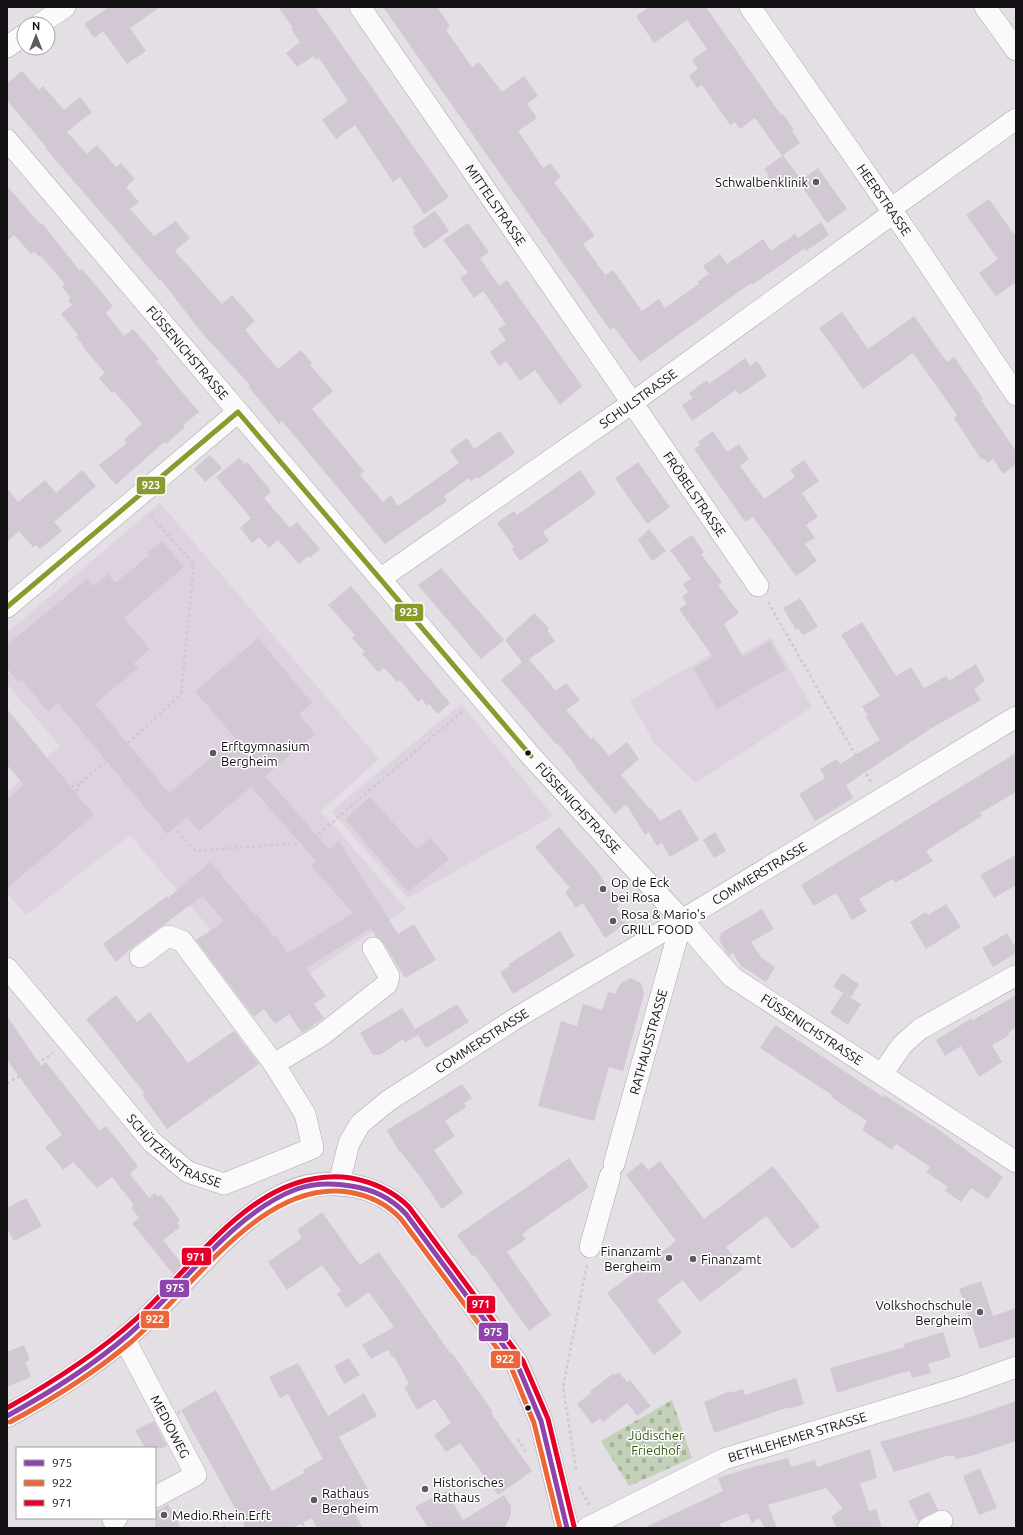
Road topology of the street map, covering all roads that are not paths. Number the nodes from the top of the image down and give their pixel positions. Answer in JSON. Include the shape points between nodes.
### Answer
{"nodes":[{"id":1,"x":65,"y":7,"type":"edge"},
{"id":2,"x":360,"y":7,"type":"edge"},
{"id":3,"x":750,"y":7,"type":"edge"},
{"id":4,"x":985,"y":7,"type":"edge"},
{"id":5,"x":52,"y":16,"type":"edge"},
{"id":6,"x":16,"y":41,"type":"edge"},
{"id":7,"x":7,"y":47,"type":"edge"},
{"id":8,"x":1016,"y":50,"type":"edge"},
{"id":9,"x":1016,"y":119,"type":"edge"},
{"id":10,"x":7,"y":140,"type":"edge"},
{"id":11,"x":891,"y":212,"type":"junction"},
{"id":12,"x":1016,"y":395,"type":"edge"},
{"id":13,"x":632,"y":403,"type":"junction"},
{"id":14,"x":238,"y":412,"type":"junction"},
{"id":15,"x":380,"y":580,"type":"junction"},
{"id":16,"x":758,"y":586,"type":"road end"},
{"id":17,"x":7,"y":607,"type":"edge"},
{"id":18,"x":1016,"y":717,"type":"edge"},
{"id":19,"x":682,"y":920,"type":"junction"},
{"id":20,"x":373,"y":948,"type":"dead end"},
{"id":21,"x":140,"y":957,"type":"dead end"},
{"id":22,"x":7,"y":968,"type":"edge"},
{"id":23,"x":1015,"y":976,"type":"dead end"},
{"id":24,"x":274,"y":1064,"type":"junction"},
{"id":25,"x":882,"y":1074,"type":"junction"},
{"id":26,"x":1016,"y":1162,"type":"edge"},
{"id":27,"x":339,"y":1183,"type":"junction"},
{"id":28,"x":590,"y":1247,"type":"road end"},
{"id":29,"x":124,"y":1338,"type":"junction"},
{"id":30,"x":1016,"y":1367,"type":"edge"},
{"id":31,"x":7,"y":1416,"type":"edge"},
{"id":32,"x":156,"y":1496,"type":"edge"},
{"id":33,"x":592,"y":1525,"type":"edge"},
{"id":34,"x":567,"y":1528,"type":"edge"}],
"edges":[{"from":1,"to":5,"type":"street"},
{"from":2,"to":13,"type":"street","name":"MITTELSTRASSE"},
{"from":3,"to":11,"type":"street","name":"HEERSTRASSE"},
{"from":4,"to":8,"type":"street"},
{"from":6,"to":7,"type":"street"},
{"from":9,"to":11,"type":"street","name":"SCHULSTRASSE"},
{"from":10,"to":14,"type":"street","name":"FÜSSENICHSTRASSE"},
{"from":11,"to":12,"type":"street","name":"HEERSTRASSE"},
{"from":11,"to":13,"type":"street","name":"SCHULSTRASSE"},
{"from":13,"to":15,"type":"street","name":"SCHULSTRASSE"},
{"from":13,"to":16,"type":"street","name":"FRÖBELSTRASSE"},
{"from":14,"to":15,"type":"street","name":"FÜSSENICHSTRASSE"},
{"from":14,"to":17,"type":"street"},
{"from":15,"to":19,"type":"street","name":"FÜSSENICHSTRASSE","via":[[531,756]]},
{"from":18,"to":19,"type":"street","name":"COMMERSTRASSE"},
{"from":19,"to":25,"type":"street","name":"FÜSSENICHSTRASSE","via":[[732,977]]},
{"from":19,"to":27,"type":"street","name":"COMMERSTRASSE","via":[[518,1017],[388,1101],[360,1124],[349,1143]]},
{"from":19,"to":28,"type":"street","name":"RATHAUSSTRASSE"},
{"from":20,"to":24,"type":"street","via":[[389,976],[387,984],[322,1034]]},
{"from":21,"to":24,"type":"street","via":[[168,936],[182,941]]},
{"from":22,"to":24,"type":"street","name":"SCHÜTZENSTRASSE","via":[[152,1142],[188,1172],[224,1184],[313,1148],[305,1114]]},
{"from":23,"to":25,"type":"street","via":[[920,1029],[902,1045]]},
{"from":25,"to":26,"type":"street","name":"FÜSSENICHSTRASSE"},
{"from":27,"to":29,"type":"main road","via":[[301,1188],[287,1193],[258,1211],[228,1236]]},
{"from":27,"to":34,"type":"main road","via":[[372,1192],[399,1207],[416,1226],[517,1364],[541,1421]]},
{"from":29,"to":31,"type":"main road","via":[[82,1371]]},
{"from":29,"to":32,"type":"street","name":"MEDIOWEG","via":[[196,1474]]},
{"from":30,"to":33,"type":"street","name":"BETHLEHEMER STRASSE","via":[[961,1387],[724,1459]]}]}
